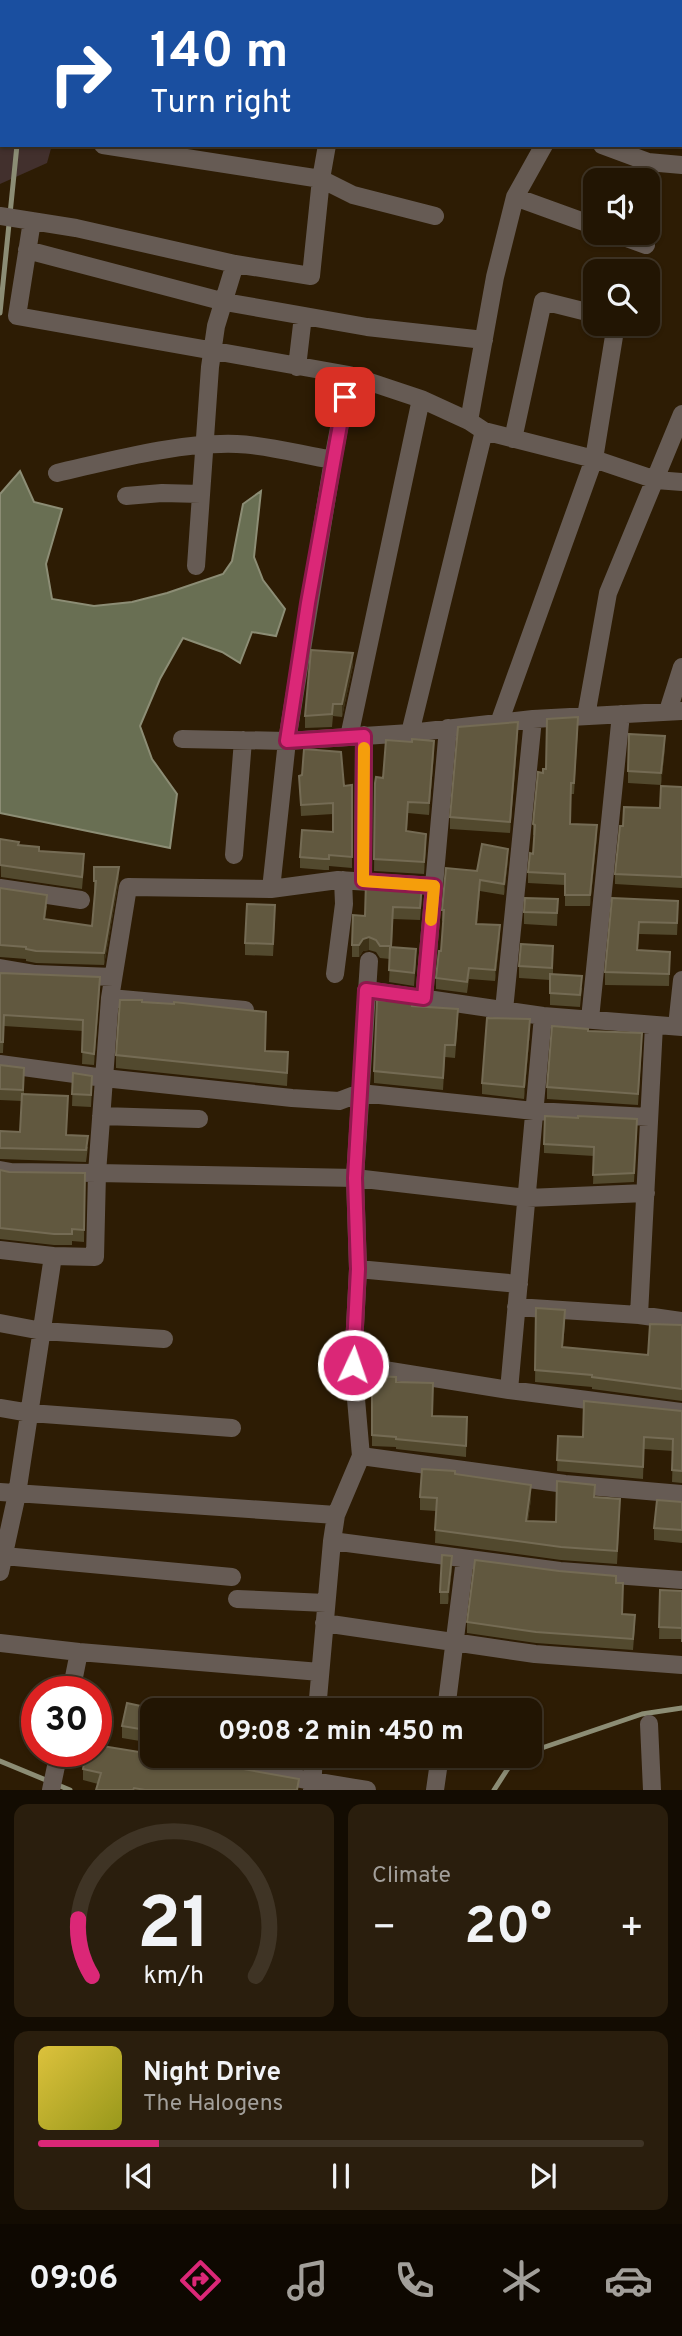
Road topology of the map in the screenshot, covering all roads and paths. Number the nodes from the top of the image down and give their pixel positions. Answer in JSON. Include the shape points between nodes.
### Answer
{"nodes":[{"id":1,"x":116,"y":147,"type":"edge"},
{"id":2,"x":327,"y":147,"type":"edge"},
{"id":3,"x":543,"y":147,"type":"edge"},
{"id":4,"x":607,"y":147,"type":"edge"},
{"id":5,"x":682,"y":165,"type":"edge"},
{"id":6,"x":321,"y":179,"type":"junction"},
{"id":7,"x":516,"y":197,"type":"junction"},
{"id":8,"x":435,"y":216,"type":"dead end"},
{"id":9,"x":13,"y":218,"type":"edge"},
{"id":10,"x":583,"y":222,"type":"edge"},
{"id":11,"x":27,"y":250,"type":"junction"},
{"id":12,"x":235,"y":264,"type":"junction"},
{"id":13,"x":225,"y":302,"type":"junction"},
{"id":14,"x":583,"y":311,"type":"edge"},
{"id":15,"x":303,"y":316,"type":"junction"},
{"id":16,"x":614,"y":336,"type":"edge"},
{"id":17,"x":484,"y":340,"type":"junction"},
{"id":18,"x":212,"y":350,"type":"junction"},
{"id":19,"x":298,"y":367,"type":"junction"},
{"id":20,"x":349,"y":376,"type":"junction"},
{"id":21,"x":421,"y":399,"type":"junction"},
{"id":22,"x":682,"y":414,"type":"edge"},
{"id":23,"x":477,"y":426,"type":"junction"},
{"id":24,"x":513,"y":439,"type":"junction"},
{"id":25,"x":205,"y":444,"type":"junction"},
{"id":26,"x":594,"y":459,"type":"junction"},
{"id":27,"x":332,"y":460,"type":"junction"},
{"id":28,"x":57,"y":473,"type":"dead end"},
{"id":29,"x":656,"y":480,"type":"junction"},
{"id":30,"x":682,"y":482,"type":"edge"},
{"id":31,"x":201,"y":494,"type":"junction"},
{"id":32,"x":126,"y":496,"type":"dead end"},
{"id":33,"x":196,"y":566,"type":"dead end"},
{"id":34,"x":682,"y":667,"type":"edge"},
{"id":35,"x":675,"y":711,"type":"edge"},
{"id":36,"x":621,"y":714,"type":"junction"},
{"id":37,"x":586,"y":716,"type":"junction"},
{"id":38,"x":533,"y":719,"type":"junction"},
{"id":39,"x":499,"y":723,"type":"junction"},
{"id":40,"x":448,"y":728,"type":"junction"},
{"id":41,"x":410,"y":733,"type":"junction"},
{"id":42,"x":357,"y":736,"type":"junction"},
{"id":43,"x":182,"y":739,"type":"dead end"},
{"id":44,"x":243,"y":740,"type":"junction"},
{"id":45,"x":287,"y":741,"type":"junction"},
{"id":46,"x":234,"y":855,"type":"dead end"},
{"id":47,"x":343,"y":880,"type":"junction"},
{"id":48,"x":363,"y":881,"type":"junction"},
{"id":49,"x":434,"y":886,"type":"junction"},
{"id":50,"x":0,"y":888,"type":"edge"},
{"id":51,"x":271,"y":889,"type":"junction"},
{"id":52,"x":81,"y":900,"type":"dead end"},
{"id":53,"x":369,"y":961,"type":"dead end"},
{"id":54,"x":0,"y":968,"type":"edge"},
{"id":55,"x":335,"y":974,"type":"dead end"},
{"id":56,"x":113,"y":977,"type":"junction"},
{"id":57,"x":682,"y":980,"type":"edge"},
{"id":58,"x":366,"y":990,"type":"junction"},
{"id":59,"x":110,"y":998,"type":"junction"},
{"id":60,"x":424,"y":998,"type":"junction"},
{"id":61,"x":245,"y":1010,"type":"edge"},
{"id":62,"x":504,"y":1010,"type":"junction"},
{"id":63,"x":543,"y":1016,"type":"junction"},
{"id":64,"x":590,"y":1018,"type":"junction"},
{"id":65,"x":654,"y":1026,"type":"junction"},
{"id":66,"x":679,"y":1027,"type":"edge"},
{"id":67,"x":0,"y":1064,"type":"edge"},
{"id":68,"x":104,"y":1078,"type":"junction"},
{"id":69,"x":360,"y":1093,"type":"junction"},
{"id":70,"x":534,"y":1111,"type":"junction"},
{"id":71,"x":101,"y":1116,"type":"junction"},
{"id":72,"x":649,"y":1117,"type":"junction"},
{"id":73,"x":199,"y":1119,"type":"dead end"},
{"id":74,"x":0,"y":1170,"type":"edge"},
{"id":75,"x":97,"y":1173,"type":"junction"},
{"id":76,"x":355,"y":1178,"type":"junction"},
{"id":77,"x":646,"y":1193,"type":"junction"},
{"id":78,"x":527,"y":1198,"type":"junction"},
{"id":79,"x":0,"y":1250,"type":"edge"},
{"id":80,"x":52,"y":1256,"type":"junction"},
{"id":81,"x":358,"y":1269,"type":"junction"},
{"id":82,"x":519,"y":1284,"type":"junction"},
{"id":83,"x":516,"y":1307,"type":"junction"},
{"id":84,"x":639,"y":1315,"type":"junction"},
{"id":85,"x":682,"y":1321,"type":"edge"},
{"id":86,"x":0,"y":1323,"type":"edge"},
{"id":87,"x":42,"y":1331,"type":"junction"},
{"id":88,"x":163,"y":1339,"type":"dead end"},
{"id":89,"x":353,"y":1365,"type":"junction"},
{"id":90,"x":509,"y":1390,"type":"junction"},
{"id":91,"x":0,"y":1408,"type":"edge"},
{"id":92,"x":682,"y":1412,"type":"edge"},
{"id":93,"x":30,"y":1413,"type":"junction"},
{"id":94,"x":232,"y":1428,"type":"dead end"},
{"id":95,"x":361,"y":1457,"type":"junction"},
{"id":96,"x":9,"y":1493,"type":"edge"},
{"id":97,"x":682,"y":1494,"type":"edge"},
{"id":98,"x":336,"y":1515,"type":"junction"},
{"id":99,"x":332,"y":1541,"type":"junction"},
{"id":100,"x":466,"y":1559,"type":"junction"},
{"id":101,"x":2,"y":1564,"type":"edge"},
{"id":102,"x":232,"y":1577,"type":"dead end"},
{"id":103,"x":682,"y":1580,"type":"edge"},
{"id":104,"x":237,"y":1599,"type":"dead end"},
{"id":105,"x":326,"y":1603,"type":"junction"},
{"id":106,"x":324,"y":1623,"type":"junction"},
{"id":107,"x":0,"y":1643,"type":"edge"},
{"id":108,"x":456,"y":1644,"type":"junction"},
{"id":109,"x":79,"y":1652,"type":"junction"},
{"id":110,"x":682,"y":1665,"type":"edge"},
{"id":111,"x":320,"y":1672,"type":"junction"},
{"id":112,"x":74,"y":1676,"type":"edge"},
{"id":113,"x":318,"y":1698,"type":"edge"},
{"id":114,"x":448,"y":1698,"type":"edge"},
{"id":115,"x":649,"y":1724,"type":"dead end"},
{"id":116,"x":56,"y":1767,"type":"edge"},
{"id":117,"x":223,"y":1768,"type":"edge"},
{"id":118,"x":438,"y":1768,"type":"edge"},
{"id":119,"x":312,"y":1785,"type":"edge"},
{"id":120,"x":51,"y":1790,"type":"edge"},
{"id":121,"x":367,"y":1790,"type":"edge"},
{"id":122,"x":435,"y":1790,"type":"edge"},
{"id":123,"x":652,"y":1790,"type":"edge"}],
"edges":[{"from":1,"to":6,"type":"street"},
{"from":2,"to":6,"type":"street"},
{"from":3,"to":7,"type":"street"},
{"from":4,"to":5,"type":"street","via":[[648,162]]},
{"from":6,"to":8,"type":"street","via":[[353,195]]},
{"from":6,"to":12,"type":"street","via":[[312,276]]},
{"from":7,"to":10,"type":"street"},
{"from":7,"to":17,"type":"street"},
{"from":9,"to":11,"type":"street"},
{"from":9,"to":12,"type":"street"},
{"from":11,"to":13,"type":"street"},
{"from":11,"to":18,"type":"street","via":[[17,316]]},
{"from":12,"to":13,"type":"street"},
{"from":13,"to":15,"type":"street"},
{"from":13,"to":18,"type":"street"},
{"from":14,"to":24,"type":"street","via":[[543,301]]},
{"from":15,"to":17,"type":"street"},
{"from":15,"to":19,"type":"street"},
{"from":16,"to":26,"type":"street"},
{"from":17,"to":23,"type":"street"},
{"from":18,"to":19,"type":"street"},
{"from":18,"to":25,"type":"street"},
{"from":19,"to":20,"type":"street"},
{"from":20,"to":21,"type":"street"},
{"from":20,"to":27,"type":"street"},
{"from":21,"to":23,"type":"street"},
{"from":21,"to":42,"type":"street"},
{"from":22,"to":29,"type":"street"},
{"from":23,"to":24,"type":"street"},
{"from":23,"to":41,"type":"street"},
{"from":24,"to":26,"type":"street"},
{"from":25,"to":27,"type":"street","via":[[240,444]]},
{"from":25,"to":28,"type":"street"},
{"from":25,"to":31,"type":"street"},
{"from":26,"to":29,"type":"street"},
{"from":26,"to":39,"type":"street"},
{"from":27,"to":45,"type":"street"},
{"from":29,"to":30,"type":"street"},
{"from":29,"to":37,"type":"street","via":[[608,593]]},
{"from":31,"to":32,"type":"street"},
{"from":31,"to":33,"type":"street"},
{"from":34,"to":35,"type":"street"},
{"from":35,"to":36,"type":"street"},
{"from":36,"to":37,"type":"street"},
{"from":36,"to":64,"type":"street"},
{"from":37,"to":38,"type":"street"},
{"from":38,"to":39,"type":"street"},
{"from":38,"to":62,"type":"street"},
{"from":39,"to":40,"type":"street"},
{"from":40,"to":41,"type":"street"},
{"from":40,"to":49,"type":"street"},
{"from":41,"to":42,"type":"street"},
{"from":42,"to":45,"type":"street"},
{"from":42,"to":48,"type":"street"},
{"from":43,"to":44,"type":"street"},
{"from":44,"to":45,"type":"street"},
{"from":44,"to":46,"type":"street"},
{"from":45,"to":51,"type":"street"},
{"from":47,"to":48,"type":"street"},
{"from":47,"to":51,"type":"street"},
{"from":47,"to":55,"type":"street"},
{"from":48,"to":49,"type":"street"},
{"from":49,"to":60,"type":"street"},
{"from":50,"to":52,"type":"street"},
{"from":51,"to":56,"type":"street","via":[[128,887]]},
{"from":53,"to":58,"type":"street"},
{"from":54,"to":56,"type":"street"},
{"from":56,"to":59,"type":"street"},
{"from":57,"to":66,"type":"street"},
{"from":58,"to":60,"type":"street"},
{"from":58,"to":69,"type":"street"},
{"from":59,"to":61,"type":"street"},
{"from":59,"to":68,"type":"street"},
{"from":60,"to":62,"type":"street"},
{"from":62,"to":63,"type":"street"},
{"from":63,"to":64,"type":"street"},
{"from":63,"to":70,"type":"street"},
{"from":64,"to":65,"type":"street"},
{"from":65,"to":66,"type":"street"},
{"from":65,"to":72,"type":"street"},
{"from":67,"to":68,"type":"street"},
{"from":68,"to":69,"type":"street","via":[[339,1101]]},
{"from":68,"to":71,"type":"street"},
{"from":69,"to":70,"type":"street"},
{"from":69,"to":76,"type":"street"},
{"from":70,"to":72,"type":"street"},
{"from":70,"to":78,"type":"street"},
{"from":71,"to":73,"type":"street"},
{"from":71,"to":75,"type":"street"},
{"from":72,"to":77,"type":"street"},
{"from":74,"to":75,"type":"street"},
{"from":75,"to":76,"type":"street"},
{"from":75,"to":80,"type":"street","via":[[96,1257]]},
{"from":76,"to":78,"type":"street"},
{"from":76,"to":81,"type":"street"},
{"from":77,"to":78,"type":"street"},
{"from":77,"to":84,"type":"street"},
{"from":78,"to":82,"type":"street"},
{"from":79,"to":80,"type":"street"},
{"from":80,"to":87,"type":"street"},
{"from":81,"to":82,"type":"street"},
{"from":81,"to":89,"type":"street"},
{"from":82,"to":83,"type":"street"},
{"from":83,"to":84,"type":"street"},
{"from":83,"to":90,"type":"street"},
{"from":84,"to":85,"type":"street"},
{"from":86,"to":87,"type":"street"},
{"from":87,"to":88,"type":"street"},
{"from":87,"to":93,"type":"street"},
{"from":89,"to":90,"type":"street"},
{"from":89,"to":95,"type":"street"},
{"from":90,"to":92,"type":"street"},
{"from":91,"to":93,"type":"street"},
{"from":93,"to":94,"type":"street"},
{"from":93,"to":96,"type":"street"},
{"from":95,"to":97,"type":"street"},
{"from":95,"to":98,"type":"street"},
{"from":96,"to":98,"type":"street"},
{"from":96,"to":101,"type":"street"},
{"from":98,"to":99,"type":"street"},
{"from":99,"to":100,"type":"street"},
{"from":99,"to":105,"type":"street"},
{"from":100,"to":103,"type":"street"},
{"from":100,"to":108,"type":"street"},
{"from":101,"to":102,"type":"street"},
{"from":104,"to":105,"type":"street"},
{"from":105,"to":106,"type":"street"},
{"from":106,"to":108,"type":"street"},
{"from":106,"to":111,"type":"street"},
{"from":107,"to":109,"type":"street"},
{"from":108,"to":110,"type":"street"},
{"from":108,"to":114,"type":"street"},
{"from":109,"to":111,"type":"street"},
{"from":109,"to":112,"type":"street"},
{"from":111,"to":113,"type":"street"},
{"from":115,"to":123,"type":"street"},
{"from":116,"to":120,"type":"street"},
{"from":117,"to":119,"type":"street"},
{"from":118,"to":122,"type":"street"},
{"from":119,"to":121,"type":"street"}]}
